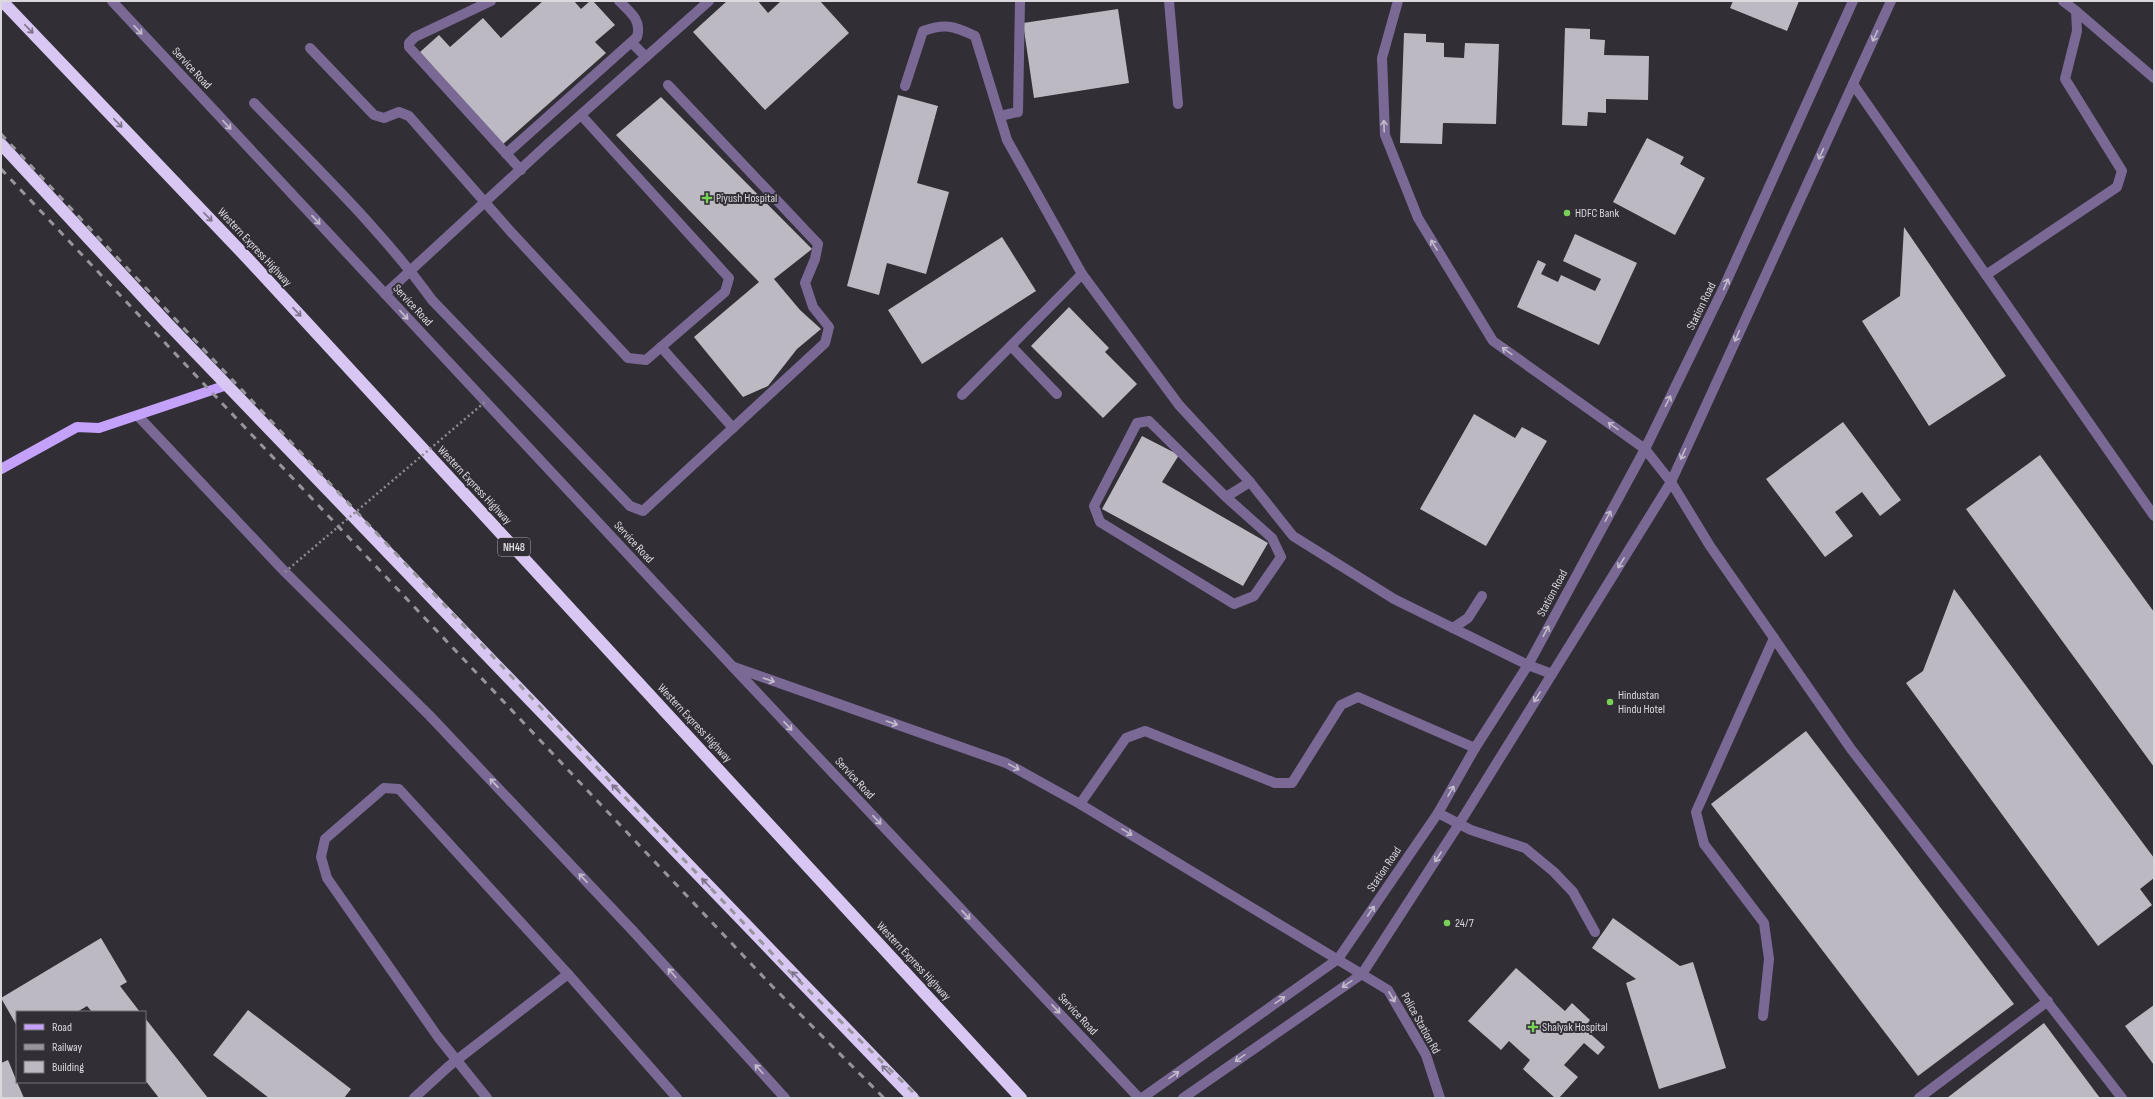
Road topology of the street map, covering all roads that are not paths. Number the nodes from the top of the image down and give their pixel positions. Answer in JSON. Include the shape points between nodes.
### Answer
{"nodes":[{"id":1,"x":2,"y":1,"type":"edge"},
{"id":2,"x":112,"y":1,"type":"edge"},
{"id":3,"x":491,"y":1,"type":"edge"},
{"id":4,"x":619,"y":1,"type":"edge"},
{"id":5,"x":709,"y":1,"type":"edge"},
{"id":6,"x":1020,"y":1,"type":"edge"},
{"id":7,"x":1169,"y":1,"type":"edge"},
{"id":8,"x":1398,"y":1,"type":"edge"},
{"id":9,"x":1853,"y":1,"type":"edge"},
{"id":10,"x":1891,"y":1,"type":"edge"},
{"id":11,"x":2063,"y":1,"type":"edge"},
{"id":12,"x":2076,"y":11,"type":"junction"},
{"id":13,"x":632,"y":43,"type":"junction"},
{"id":14,"x":310,"y":48,"type":"dead end"},
{"id":15,"x":646,"y":57,"type":"junction"},
{"id":16,"x":2154,"y":78,"type":"edge"},
{"id":17,"x":1853,"y":84,"type":"junction"},
{"id":18,"x":668,"y":85,"type":"dead end"},
{"id":19,"x":905,"y":86,"type":"dead end"},
{"id":20,"x":254,"y":103,"type":"dead end"},
{"id":21,"x":1178,"y":104,"type":"dead end"},
{"id":22,"x":581,"y":115,"type":"junction"},
{"id":23,"x":1000,"y":116,"type":"junction"},
{"id":24,"x":1,"y":144,"type":"edge"},
{"id":25,"x":506,"y":154,"type":"junction"},
{"id":26,"x":520,"y":170,"type":"junction"},
{"id":27,"x":486,"y":202,"type":"junction"},
{"id":28,"x":411,"y":270,"type":"junction"},
{"id":29,"x":1082,"y":274,"type":"junction"},
{"id":30,"x":1986,"y":275,"type":"junction"},
{"id":31,"x":385,"y":294,"type":"junction"},
{"id":32,"x":661,"y":347,"type":"junction"},
{"id":33,"x":1012,"y":347,"type":"junction"},
{"id":34,"x":227,"y":385,"type":"junction"},
{"id":35,"x":1057,"y":394,"type":"dead end"},
{"id":36,"x":962,"y":395,"type":"dead end"},
{"id":37,"x":138,"y":416,"type":"junction"},
{"id":38,"x":733,"y":428,"type":"junction"},
{"id":39,"x":1645,"y":448,"type":"junction"},
{"id":40,"x":1,"y":469,"type":"edge"},
{"id":41,"x":1250,"y":482,"type":"junction"},
{"id":42,"x":1671,"y":482,"type":"junction"},
{"id":43,"x":1226,"y":497,"type":"junction"},
{"id":44,"x":2154,"y":516,"type":"edge"},
{"id":45,"x":1482,"y":596,"type":"dead end"},
{"id":46,"x":1453,"y":628,"type":"junction"},
{"id":47,"x":1774,"y":638,"type":"junction"},
{"id":48,"x":1528,"y":665,"type":"junction"},
{"id":49,"x":733,"y":667,"type":"junction"},
{"id":50,"x":1552,"y":674,"type":"junction"},
{"id":51,"x":1475,"y":748,"type":"junction"},
{"id":52,"x":1080,"y":804,"type":"junction"},
{"id":53,"x":1438,"y":814,"type":"junction"},
{"id":54,"x":1459,"y":824,"type":"junction"},
{"id":55,"x":1596,"y":932,"type":"dead end"},
{"id":56,"x":1338,"y":959,"type":"junction"},
{"id":57,"x":568,"y":974,"type":"junction"},
{"id":58,"x":1362,"y":974,"type":"junction"},
{"id":59,"x":2048,"y":1001,"type":"junction"},
{"id":60,"x":1763,"y":1016,"type":"dead end"},
{"id":61,"x":456,"y":1060,"type":"junction"},
{"id":62,"x":414,"y":1098,"type":"edge"},
{"id":63,"x":487,"y":1098,"type":"edge"},
{"id":64,"x":677,"y":1098,"type":"edge"},
{"id":65,"x":786,"y":1098,"type":"edge"},
{"id":66,"x":914,"y":1098,"type":"edge"},
{"id":67,"x":1021,"y":1098,"type":"edge"},
{"id":68,"x":1141,"y":1098,"type":"edge"},
{"id":69,"x":1183,"y":1098,"type":"edge"},
{"id":70,"x":1440,"y":1098,"type":"edge"},
{"id":71,"x":1919,"y":1098,"type":"edge"},
{"id":72,"x":2122,"y":1098,"type":"edge"}],
"edges":[{"from":1,"to":67,"type":"highway","name":"Western Express Highway","number":"NH48","one_way":true,"via":[[255,266]]},
{"from":2,"to":31,"type":"street","name":"Service Road","one_way":true},
{"from":3,"to":25,"type":"street","via":[[415,37],[409,43],[409,47]]},
{"from":4,"to":13,"type":"street","via":[[638,22],[637,37]]},
{"from":5,"to":15,"type":"street"},
{"from":6,"to":23,"type":"street","via":[[1018,112]]},
{"from":7,"to":21,"type":"street"},
{"from":39,"to":8,"type":"street","one_way":true,"via":[[1493,341],[1418,218],[1385,134],[1382,58]]},
{"from":39,"to":9,"type":"street","name":"Station Road","one_way":true,"via":[[1723,289]]},
{"from":10,"to":17,"type":"street","one_way":true},
{"from":11,"to":12,"type":"street"},
{"from":12,"to":16,"type":"street"},
{"from":12,"to":30,"type":"street","via":[[2077,31],[2066,79],[2122,171],[2117,187]]},
{"from":13,"to":15,"type":"street"},
{"from":13,"to":25,"type":"street"},
{"from":14,"to":27,"type":"street","via":[[374,115],[384,118],[399,112],[409,116]]},
{"from":15,"to":22,"type":"street"},
{"from":17,"to":30,"type":"street"},
{"from":17,"to":42,"type":"street","one_way":true},
{"from":18,"to":38,"type":"street","via":[[818,244],[805,283],[812,307],[829,327],[825,343]]},
{"from":19,"to":23,"type":"street","via":[[923,31],[939,25],[960,29],[975,36]]},
{"from":20,"to":28,"type":"street"},
{"from":22,"to":26,"type":"street"},
{"from":22,"to":32,"type":"street","via":[[728,278],[725,292]]},
{"from":23,"to":29,"type":"street","via":[[1007,140]]},
{"from":24,"to":34,"type":"highway"},
{"from":25,"to":26,"type":"street"},
{"from":26,"to":27,"type":"street"},
{"from":27,"to":28,"type":"street"},
{"from":27,"to":32,"type":"street","via":[[628,358],[646,360]]},
{"from":28,"to":31,"type":"street"},
{"from":28,"to":38,"type":"street","via":[[432,300],[630,506],[642,511]]},
{"from":29,"to":33,"type":"street"},
{"from":29,"to":41,"type":"street","via":[[1179,405]]},
{"from":30,"to":44,"type":"street"},
{"from":31,"to":49,"type":"street","name":"Service Road","one_way":true},
{"from":32,"to":38,"type":"street"},
{"from":33,"to":35,"type":"street"},
{"from":33,"to":36,"type":"street"},
{"from":34,"to":37,"type":"main road"},
{"from":66,"to":34,"type":"highway","one_way":true},
{"from":37,"to":40,"type":"main road","via":[[100,428],[77,427]]},
{"from":65,"to":37,"type":"street","one_way":true,"via":[[430,716],[285,572]]},
{"from":39,"to":42,"type":"street"},
{"from":48,"to":39,"type":"street","name":"Station Road","one_way":true},
{"from":41,"to":43,"type":"street"},
{"from":41,"to":46,"type":"street","via":[[1293,536],[1394,599]]},
{"from":42,"to":47,"type":"street","via":[[1710,546]]},
{"from":42,"to":50,"type":"street","one_way":true},
{"from":43,"to":43,"type":"street","via":[[1272,538],[1281,557],[1254,596],[1234,604],[1100,522],[1094,506],[1137,423],[1150,421]]},
{"from":45,"to":46,"type":"street","via":[[1468,618]]},
{"from":46,"to":48,"type":"street"},
{"from":47,"to":59,"type":"street","via":[[1851,749]]},
{"from":47,"to":60,"type":"street","via":[[1696,812],[1704,844],[1764,923],[1769,959]]},
{"from":48,"to":50,"type":"street"},
{"from":48,"to":51,"type":"street","name":"Station Road"},
{"from":49,"to":52,"type":"street","name":"Police Station Rd","one_way":true,"via":[[1006,763]]},
{"from":49,"to":68,"type":"street","name":"Service Road","one_way":true},
{"from":50,"to":54,"type":"street","one_way":true},
{"from":51,"to":52,"type":"street","via":[[1358,697],[1341,704],[1292,783],[1275,783],[1145,732],[1126,738]]},
{"from":53,"to":51,"type":"street","name":"Station Road","one_way":true},
{"from":52,"to":56,"type":"street","name":"Police Station Rd","one_way":true},
{"from":53,"to":54,"type":"street"},
{"from":56,"to":53,"type":"street","name":"Station Road","one_way":true},
{"from":54,"to":55,"type":"street","via":[[1525,848],[1573,892]]},
{"from":54,"to":58,"type":"street","one_way":true},
{"from":56,"to":58,"type":"street","name":"Police Station Rd"},
{"from":68,"to":56,"type":"street","name":"Station Road","one_way":true},
{"from":57,"to":61,"type":"street"},
{"from":57,"to":61,"type":"street","via":[[399,789],[384,788],[325,839],[321,857],[327,878]]},
{"from":57,"to":64,"type":"street"},
{"from":58,"to":69,"type":"street","one_way":true},
{"from":58,"to":70,"type":"street","name":"Police Station Rd","one_way":true,"via":[[1388,990],[1426,1055]]},
{"from":59,"to":71,"type":"street"},
{"from":59,"to":72,"type":"street"},
{"from":61,"to":62,"type":"street"},
{"from":61,"to":63,"type":"street"}]}
